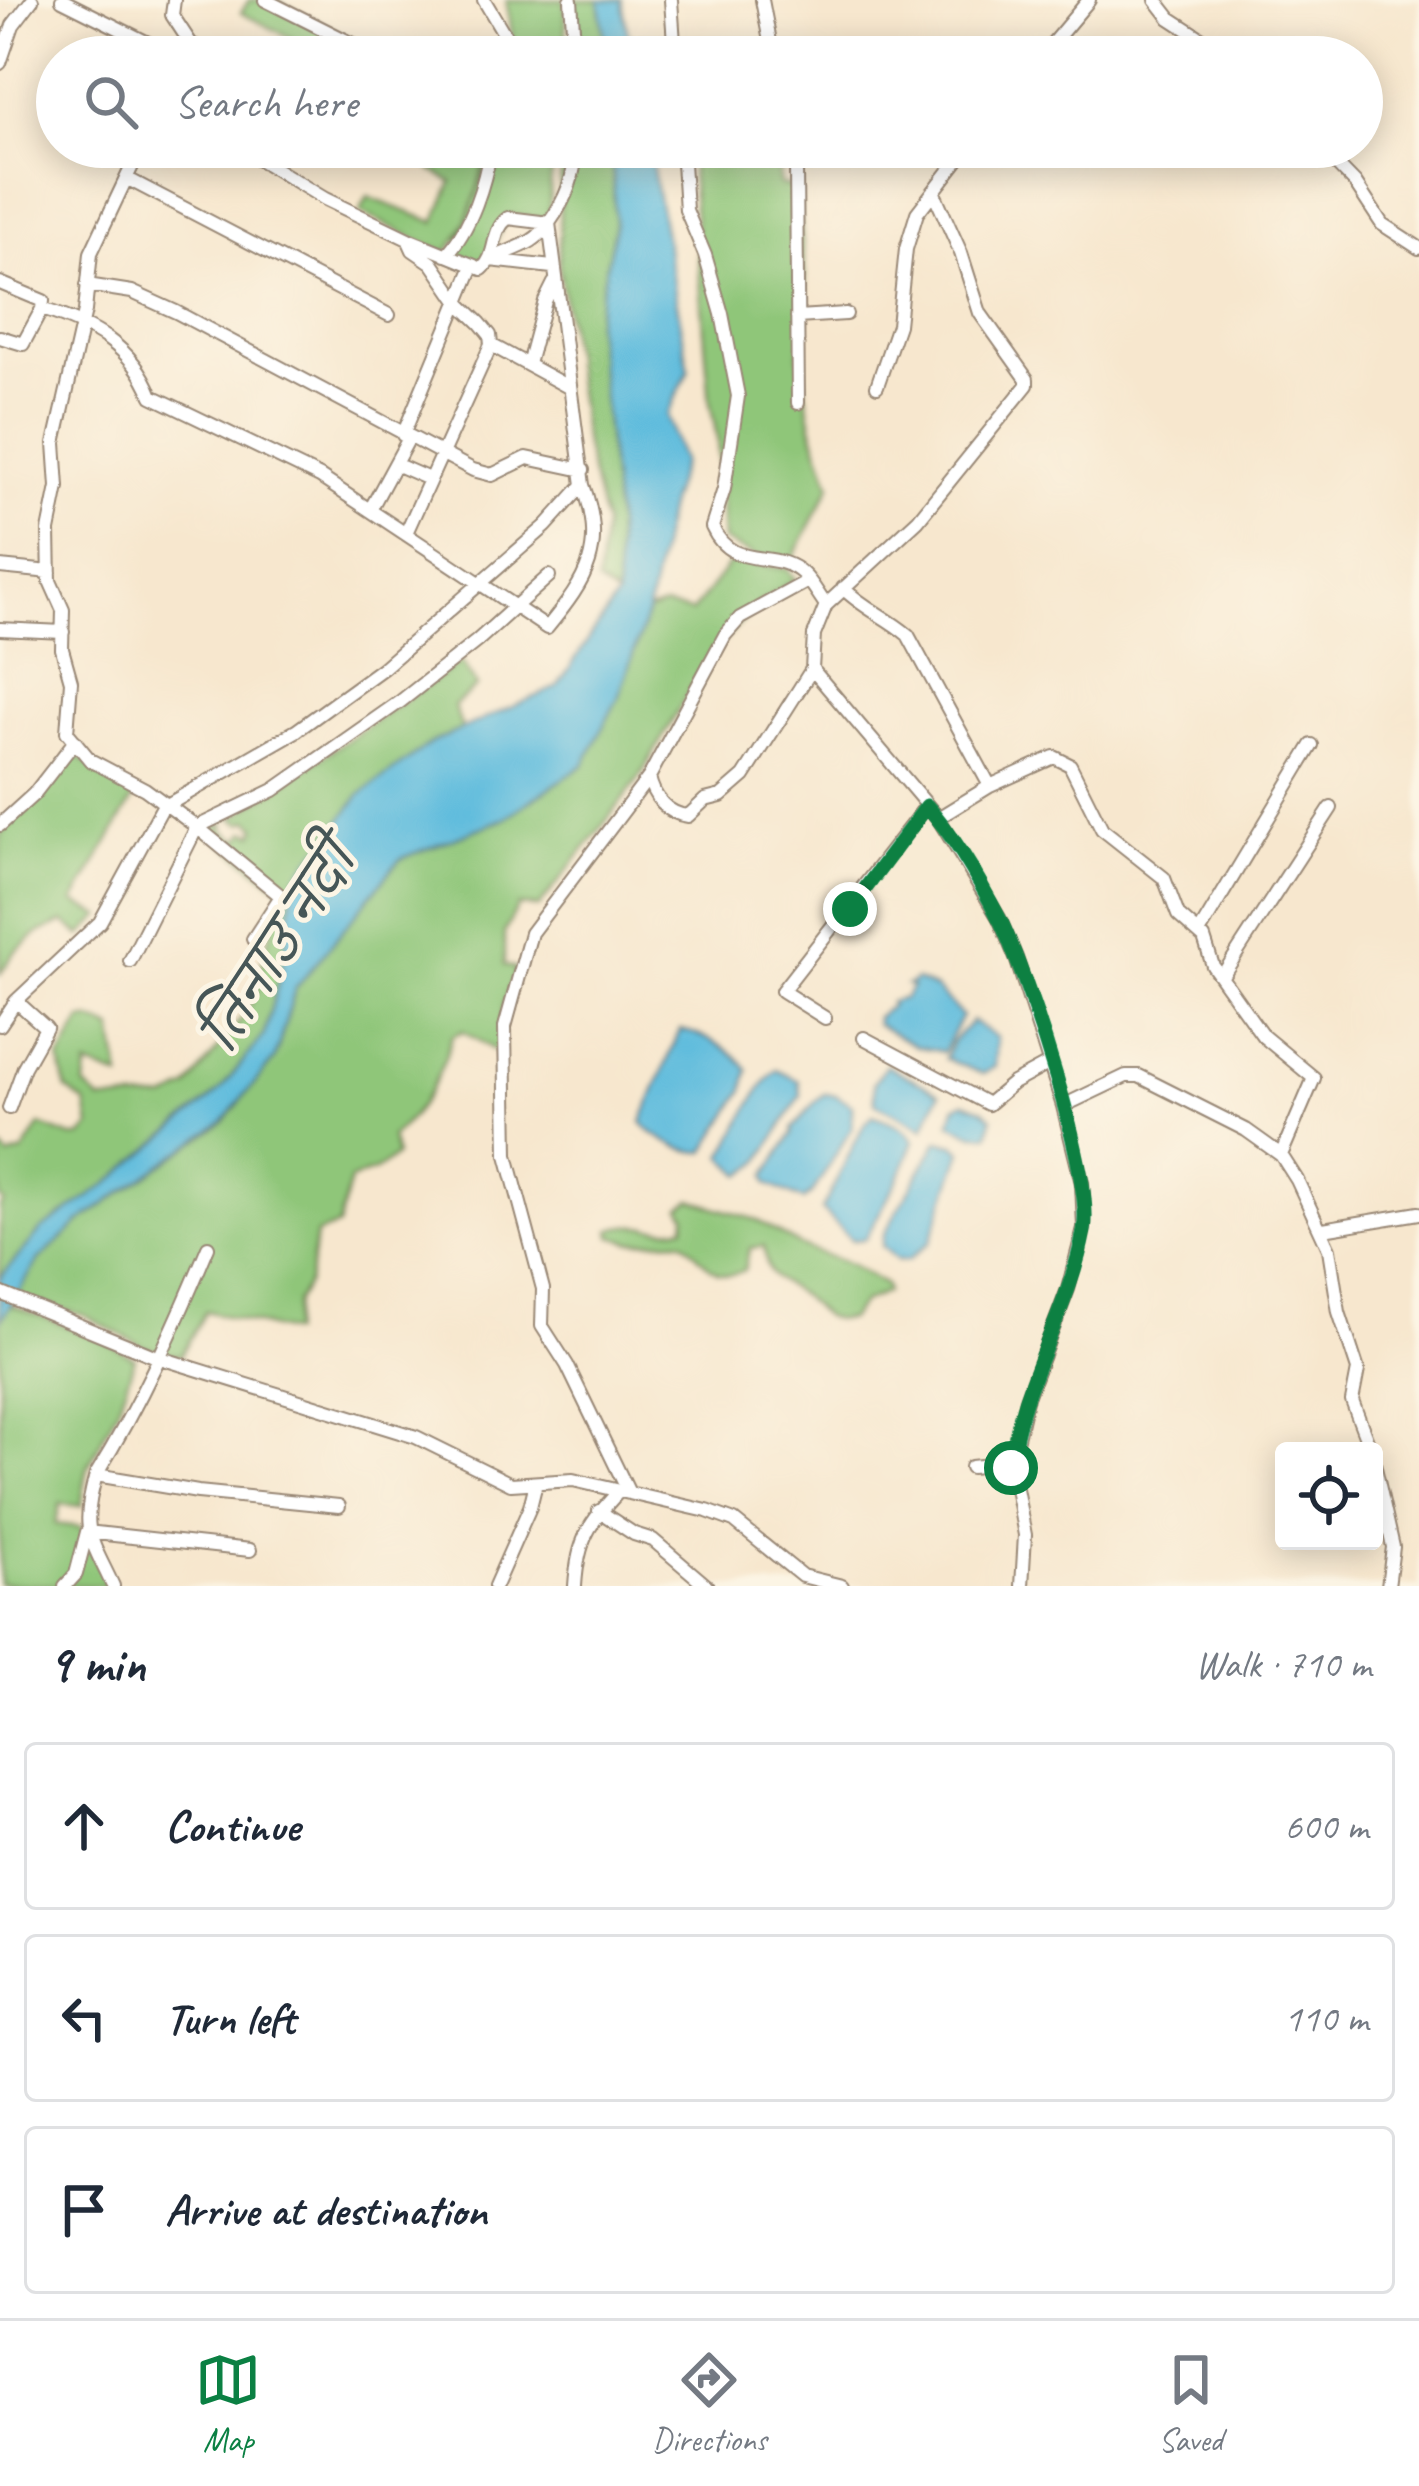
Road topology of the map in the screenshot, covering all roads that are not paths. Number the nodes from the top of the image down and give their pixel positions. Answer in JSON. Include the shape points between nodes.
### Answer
{"nodes":[{"id":1,"x":62,"y":0,"type":"edge"},
{"id":2,"x":174,"y":0,"type":"edge"},
{"id":3,"x":265,"y":0,"type":"edge"},
{"id":4,"x":484,"y":0,"type":"edge"},
{"id":5,"x":571,"y":0,"type":"edge"},
{"id":6,"x":671,"y":0,"type":"edge"},
{"id":7,"x":761,"y":0,"type":"edge"},
{"id":8,"x":1089,"y":0,"type":"edge"},
{"id":9,"x":1156,"y":0,"type":"edge"},
{"id":10,"x":27,"y":2,"type":"edge"},
{"id":11,"x":134,"y":36,"type":"edge"},
{"id":12,"x":186,"y":36,"type":"edge"},
{"id":13,"x":337,"y":36,"type":"edge"},
{"id":14,"x":505,"y":36,"type":"edge"},
{"id":15,"x":574,"y":36,"type":"edge"},
{"id":16,"x":674,"y":36,"type":"edge"},
{"id":17,"x":769,"y":36,"type":"edge"},
{"id":18,"x":1059,"y":36,"type":"edge"},
{"id":19,"x":1197,"y":36,"type":"edge"},
{"id":20,"x":2,"y":57,"type":"edge"},
{"id":21,"x":132,"y":168,"type":"edge"},
{"id":22,"x":274,"y":168,"type":"edge"},
{"id":23,"x":486,"y":168,"type":"edge"},
{"id":24,"x":575,"y":168,"type":"edge"},
{"id":25,"x":683,"y":168,"type":"edge"},
{"id":26,"x":796,"y":168,"type":"edge"},
{"id":27,"x":952,"y":168,"type":"edge"},
{"id":28,"x":1340,"y":168,"type":"edge"},
{"id":29,"x":128,"y":179,"type":"junction"},
{"id":30,"x":934,"y":193,"type":"junction"},
{"id":31,"x":549,"y":223,"type":"junction"},
{"id":32,"x":408,"y":239,"type":"junction"},
{"id":33,"x":1419,"y":248,"type":"edge"},
{"id":34,"x":446,"y":255,"type":"junction"},
{"id":35,"x":490,"y":260,"type":"junction"},
{"id":36,"x":473,"y":266,"type":"junction"},
{"id":37,"x":554,"y":275,"type":"junction"},
{"id":38,"x":0,"y":283,"type":"edge"},
{"id":39,"x":87,"y":286,"type":"junction"},
{"id":40,"x":460,"y":304,"type":"junction"},
{"id":41,"x":42,"y":309,"type":"junction"},
{"id":42,"x":846,"y":314,"type":"dead end"},
{"id":43,"x":389,"y":316,"type":"dead end"},
{"id":44,"x":796,"y":317,"type":"junction"},
{"id":45,"x":82,"y":322,"type":"junction"},
{"id":46,"x":0,"y":338,"type":"edge"},
{"id":47,"x":491,"y":345,"type":"junction"},
{"id":48,"x":528,"y":364,"type":"junction"},
{"id":49,"x":878,"y":386,"type":"dead end"},
{"id":50,"x":570,"y":388,"type":"junction"},
{"id":51,"x":799,"y":403,"type":"dead end"},
{"id":52,"x":406,"y":436,"type":"junction"},
{"id":53,"x":441,"y":453,"type":"junction"},
{"id":54,"x":394,"y":464,"type":"junction"},
{"id":55,"x":583,"y":477,"type":"junction"},
{"id":56,"x":429,"y":479,"type":"junction"},
{"id":57,"x":370,"y":509,"type":"junction"},
{"id":58,"x":406,"y":533,"type":"junction"},
{"id":59,"x":0,"y":567,"type":"edge"},
{"id":60,"x":50,"y":572,"type":"junction"},
{"id":61,"x":549,"y":576,"type":"dead end"},
{"id":62,"x":808,"y":581,"type":"junction"},
{"id":63,"x":480,"y":585,"type":"junction"},
{"id":64,"x":843,"y":588,"type":"junction"},
{"id":65,"x":826,"y":605,"type":"junction"},
{"id":66,"x":518,"y":606,"type":"junction"},
{"id":67,"x":0,"y":629,"type":"edge"},
{"id":68,"x":63,"y":632,"type":"junction"},
{"id":69,"x":812,"y":669,"type":"junction"},
{"id":70,"x":74,"y":741,"type":"junction"},
{"id":71,"x":1312,"y":746,"type":"dead end"},
{"id":72,"x":649,"y":777,"type":"junction"},
{"id":73,"x":990,"y":785,"type":"junction"},
{"id":74,"x":167,"y":805,"type":"junction"},
{"id":75,"x":927,"y":806,"type":"junction"},
{"id":76,"x":1331,"y":808,"type":"dead end"},
{"id":77,"x":938,"y":818,"type":"junction"},
{"id":78,"x":0,"y":825,"type":"edge"},
{"id":79,"x":197,"y":827,"type":"junction"},
{"id":80,"x":1199,"y":933,"type":"junction"},
{"id":81,"x":254,"y":939,"type":"dead end"},
{"id":82,"x":130,"y":961,"type":"dead end"},
{"id":83,"x":1222,"y":976,"type":"junction"},
{"id":84,"x":16,"y":1000,"type":"junction"},
{"id":85,"x":825,"y":1018,"type":"dead end"},
{"id":86,"x":0,"y":1024,"type":"edge"},
{"id":87,"x":864,"y":1038,"type":"dead end"},
{"id":88,"x":1050,"y":1064,"type":"junction"},
{"id":89,"x":1063,"y":1106,"type":"junction"},
{"id":90,"x":9,"y":1108,"type":"dead end"},
{"id":91,"x":1281,"y":1155,"type":"junction"},
{"id":92,"x":1419,"y":1213,"type":"edge"},
{"id":93,"x":1323,"y":1229,"type":"junction"},
{"id":94,"x":208,"y":1247,"type":"dead end"},
{"id":95,"x":0,"y":1293,"type":"edge"},
{"id":96,"x":162,"y":1358,"type":"junction"},
{"id":97,"x":1368,"y":1442,"type":"edge"},
{"id":98,"x":1011,"y":1463,"type":"junction"},
{"id":99,"x":971,"y":1467,"type":"dead end"},
{"id":100,"x":96,"y":1475,"type":"junction"},
{"id":101,"x":536,"y":1483,"type":"junction"},
{"id":102,"x":625,"y":1492,"type":"junction"},
{"id":103,"x":1383,"y":1503,"type":"edge"},
{"id":104,"x":339,"y":1506,"type":"dead end"},
{"id":105,"x":599,"y":1511,"type":"junction"},
{"id":106,"x":87,"y":1532,"type":"junction"},
{"id":107,"x":250,"y":1550,"type":"dead end"},
{"id":108,"x":64,"y":1586,"type":"edge"},
{"id":109,"x":113,"y":1586,"type":"edge"},
{"id":110,"x":495,"y":1586,"type":"edge"},
{"id":111,"x":575,"y":1586,"type":"edge"},
{"id":112,"x":706,"y":1586,"type":"edge"},
{"id":113,"x":842,"y":1586,"type":"edge"},
{"id":114,"x":1022,"y":1586,"type":"edge"},
{"id":115,"x":1388,"y":1586,"type":"edge"}],
"edges":[{"from":1,"to":11,"type":"street"},
{"from":2,"to":12,"type":"street","via":[[172,15]]},
{"from":3,"to":13,"type":"street"},
{"from":4,"to":14,"type":"street"},
{"from":5,"to":15,"type":"street"},
{"from":6,"to":16,"type":"street"},
{"from":7,"to":17,"type":"street"},
{"from":8,"to":18,"type":"street"},
{"from":9,"to":19,"type":"street"},
{"from":10,"to":20,"type":"street"},
{"from":21,"to":29,"type":"street"},
{"from":22,"to":32,"type":"street"},
{"from":23,"to":34,"type":"street"},
{"from":24,"to":31,"type":"street"},
{"from":25,"to":62,"type":"street","via":[[686,210],[722,314],[738,396],[712,526],[722,546],[788,566]]},
{"from":26,"to":44,"type":"street"},
{"from":27,"to":30,"type":"street"},
{"from":28,"to":33,"type":"street","via":[[1382,224]]},
{"from":29,"to":39,"type":"street","via":[[99,230]]},
{"from":29,"to":43,"type":"street"},
{"from":30,"to":49,"type":"street","via":[[911,229],[898,325]]},
{"from":30,"to":64,"type":"street","via":[[980,314],[1027,385],[918,520]]},
{"from":31,"to":35,"type":"street","via":[[528,244]]},
{"from":31,"to":35,"type":"street","via":[[508,218]]},
{"from":31,"to":37,"type":"street"},
{"from":32,"to":34,"type":"street"},
{"from":32,"to":40,"type":"street"},
{"from":34,"to":36,"type":"street"},
{"from":35,"to":36,"type":"street"},
{"from":35,"to":37,"type":"street"},
{"from":36,"to":40,"type":"street"},
{"from":37,"to":48,"type":"street"},
{"from":37,"to":50,"type":"street"},
{"from":38,"to":41,"type":"street","via":[[43,301]]},
{"from":39,"to":45,"type":"street"},
{"from":39,"to":52,"type":"street","via":[[132,292],[176,312]]},
{"from":40,"to":47,"type":"street"},
{"from":40,"to":52,"type":"street"},
{"from":41,"to":45,"type":"street"},
{"from":41,"to":46,"type":"street","via":[[23,344]]},
{"from":42,"to":44,"type":"street"},
{"from":44,"to":51,"type":"street"},
{"from":45,"to":57,"type":"street","via":[[142,370],[152,396]]},
{"from":45,"to":60,"type":"street","via":[[55,443]]},
{"from":47,"to":48,"type":"street"},
{"from":47,"to":53,"type":"street"},
{"from":48,"to":50,"type":"street"},
{"from":50,"to":55,"type":"street"},
{"from":52,"to":53,"type":"street"},
{"from":52,"to":54,"type":"street"},
{"from":53,"to":55,"type":"street","via":[[492,475],[527,458]]},
{"from":53,"to":56,"type":"street"},
{"from":54,"to":56,"type":"street"},
{"from":54,"to":57,"type":"street"},
{"from":55,"to":63,"type":"street","via":[[546,526]]},
{"from":55,"to":66,"type":"street","via":[[596,534],[577,592],[548,628]]},
{"from":56,"to":58,"type":"street"},
{"from":57,"to":58,"type":"street"},
{"from":58,"to":63,"type":"street"},
{"from":59,"to":60,"type":"street"},
{"from":60,"to":68,"type":"street"},
{"from":61,"to":66,"type":"street"},
{"from":62,"to":65,"type":"street"},
{"from":62,"to":72,"type":"street","via":[[734,623]]},
{"from":63,"to":66,"type":"street"},
{"from":63,"to":74,"type":"street","via":[[296,731]]},
{"from":64,"to":65,"type":"street"},
{"from":64,"to":73,"type":"street","via":[[908,635]]},
{"from":65,"to":69,"type":"street"},
{"from":66,"to":79,"type":"street","via":[[274,790]]},
{"from":67,"to":68,"type":"street"},
{"from":68,"to":70,"type":"street","via":[[71,681],[65,722]]},
{"from":69,"to":72,"type":"street","via":[[744,776],[722,796],[681,816],[662,804]]},
{"from":69,"to":75,"type":"street"},
{"from":70,"to":74,"type":"street","via":[[90,760]]},
{"from":70,"to":78,"type":"street"},
{"from":71,"to":80,"type":"street"},
{"from":72,"to":102,"type":"street","via":[[531,933],[505,1027],[507,1155],[544,1288],[542,1326]]},
{"from":73,"to":77,"type":"street"},
{"from":73,"to":80,"type":"street","via":[[1061,758],[1097,824],[1161,874],[1178,915]]},
{"from":74,"to":79,"type":"street"},
{"from":74,"to":84,"type":"street","via":[[100,922]]},
{"from":75,"to":77,"type":"street"},
{"from":75,"to":85,"type":"street","via":[[782,991]]},
{"from":76,"to":83,"type":"street"},
{"from":77,"to":88,"type":"street","via":[[999,919]]},
{"from":79,"to":81,"type":"street","via":[[281,896]]},
{"from":79,"to":82,"type":"street"},
{"from":80,"to":83,"type":"street"},
{"from":83,"to":91,"type":"street","via":[[1263,1036],[1316,1082]]},
{"from":84,"to":86,"type":"street"},
{"from":84,"to":90,"type":"street","via":[[46,1028]]},
{"from":87,"to":88,"type":"street","via":[[988,1104]]},
{"from":88,"to":89,"type":"street"},
{"from":89,"to":91,"type":"street","via":[[1139,1076],[1220,1114]]},
{"from":89,"to":98,"type":"street","via":[[1084,1228]]},
{"from":91,"to":93,"type":"street"},
{"from":92,"to":93,"type":"street"},
{"from":93,"to":97,"type":"street","via":[[1358,1370],[1352,1401]]},
{"from":94,"to":96,"type":"street"},
{"from":95,"to":96,"type":"street"},
{"from":96,"to":100,"type":"street"},
{"from":96,"to":101,"type":"street","via":[[416,1437],[511,1484]]},
{"from":98,"to":99,"type":"street"},
{"from":98,"to":114,"type":"street","via":[[1025,1535]]},
{"from":100,"to":104,"type":"street"},
{"from":100,"to":106,"type":"street"},
{"from":101,"to":102,"type":"street","via":[[573,1480]]},
{"from":101,"to":110,"type":"street"},
{"from":102,"to":105,"type":"street"},
{"from":102,"to":113,"type":"street","via":[[734,1521],[802,1576]]},
{"from":103,"to":115,"type":"street","via":[[1393,1547]]},
{"from":105,"to":111,"type":"street","via":[[586,1528]]},
{"from":105,"to":112,"type":"street","via":[[653,1540]]},
{"from":106,"to":107,"type":"street"},
{"from":106,"to":108,"type":"street","via":[[76,1574]]},
{"from":106,"to":109,"type":"street"}]}
